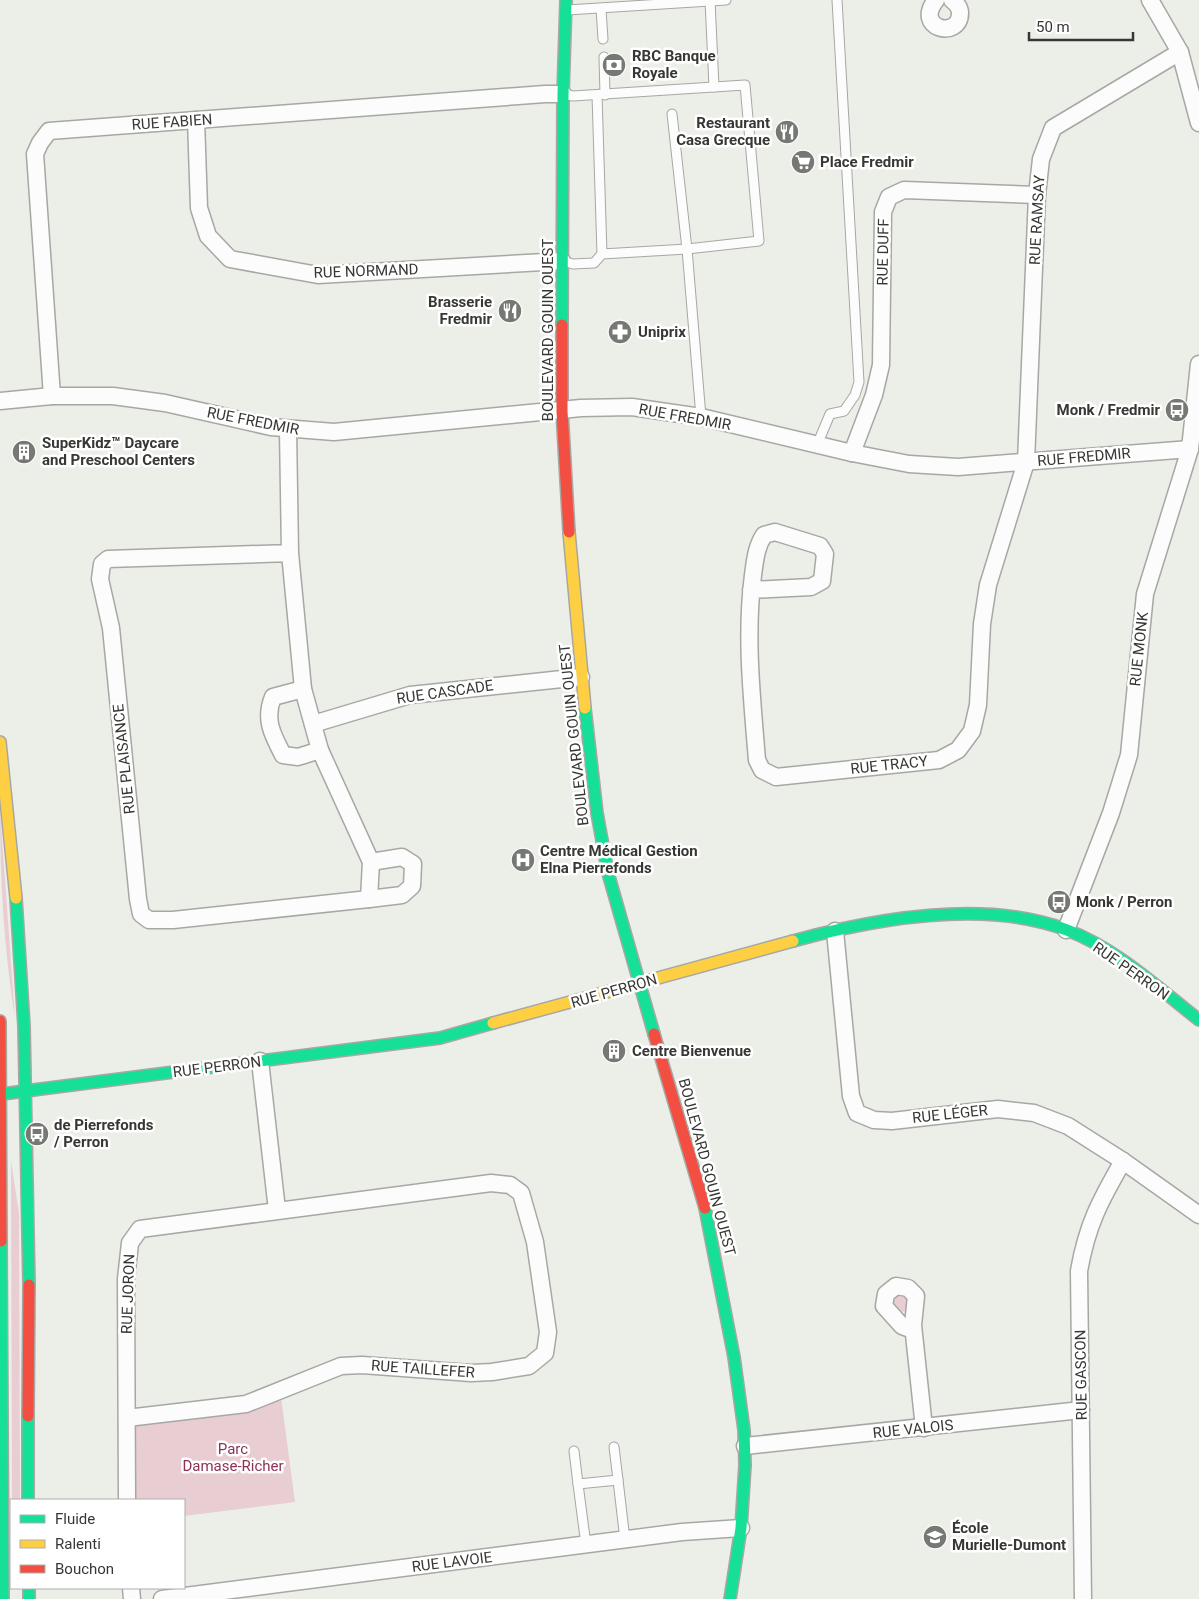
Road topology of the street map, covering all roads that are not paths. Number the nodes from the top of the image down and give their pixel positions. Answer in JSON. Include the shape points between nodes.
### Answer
{"nodes":[{"id":1,"x":710,"y":0,"type":"edge"},
{"id":2,"x":726,"y":0,"type":"edge"},
{"id":3,"x":837,"y":0,"type":"edge"},
{"id":4,"x":936,"y":0,"type":"edge"},
{"id":5,"x":952,"y":0,"type":"edge"},
{"id":6,"x":1150,"y":0,"type":"edge"},
{"id":7,"x":565,"y":5,"type":"edge"},
{"id":8,"x":601,"y":9,"type":"junction"},
{"id":9,"x":603,"y":39,"type":"dead end"},
{"id":10,"x":1180,"y":52,"type":"junction"},
{"id":11,"x":604,"y":57,"type":"dead end"},
{"id":12,"x":714,"y":88,"type":"junction"},
{"id":13,"x":563,"y":94,"type":"junction"},
{"id":14,"x":601,"y":95,"type":"junction"},
{"id":15,"x":672,"y":114,"type":"dead end"},
{"id":16,"x":196,"y":120,"type":"junction"},
{"id":17,"x":1199,"y":123,"type":"edge"},
{"id":18,"x":1037,"y":195,"type":"junction"},
{"id":19,"x":687,"y":249,"type":"junction"},
{"id":20,"x":602,"y":254,"type":"junction"},
{"id":21,"x":562,"y":261,"type":"junction"},
{"id":22,"x":1199,"y":364,"type":"edge"},
{"id":23,"x":52,"y":396,"type":"junction"},
{"id":24,"x":0,"y":401,"type":"edge"},
{"id":25,"x":562,"y":411,"type":"junction"},
{"id":26,"x":701,"y":417,"type":"junction"},
{"id":27,"x":288,"y":430,"type":"junction"},
{"id":28,"x":817,"y":444,"type":"junction"},
{"id":29,"x":1190,"y":449,"type":"junction"},
{"id":30,"x":852,"y":453,"type":"junction"},
{"id":31,"x":1026,"y":462,"type":"junction"},
{"id":32,"x":290,"y":553,"type":"junction"},
{"id":33,"x":751,"y":590,"type":"junction"},
{"id":34,"x":582,"y":677,"type":"junction"},
{"id":35,"x":303,"y":690,"type":"junction"},
{"id":36,"x":312,"y":724,"type":"junction"},
{"id":37,"x":0,"y":742,"type":"edge"},
{"id":38,"x":320,"y":750,"type":"junction"},
{"id":39,"x":371,"y":862,"type":"junction"},
{"id":40,"x":369,"y":899,"type":"junction"},
{"id":41,"x":1066,"y":930,"type":"junction"},
{"id":42,"x":835,"y":931,"type":"junction"},
{"id":43,"x":638,"y":984,"type":"junction"},
{"id":44,"x":0,"y":1020,"type":"edge"},
{"id":45,"x":1199,"y":1020,"type":"edge"},
{"id":46,"x":260,"y":1061,"type":"junction"},
{"id":47,"x":28,"y":1090,"type":"junction"},
{"id":48,"x":1,"y":1094,"type":"edge"},
{"id":49,"x":1123,"y":1160,"type":"junction"},
{"id":50,"x":510,"y":1184,"type":"joint"},
{"id":51,"x":277,"y":1210,"type":"junction"},
{"id":52,"x":1199,"y":1215,"type":"edge"},
{"id":53,"x":913,"y":1330,"type":"dead end"},
{"id":54,"x":1081,"y":1410,"type":"junction"},
{"id":55,"x":127,"y":1418,"type":"junction"},
{"id":56,"x":924,"y":1428,"type":"junction"},
{"id":57,"x":745,"y":1446,"type":"junction"},
{"id":58,"x":614,"y":1447,"type":"dead end"},
{"id":59,"x":574,"y":1451,"type":"dead end"},
{"id":60,"x":618,"y":1480,"type":"junction"},
{"id":61,"x":578,"y":1484,"type":"junction"},
{"id":62,"x":28,"y":1499,"type":"edge"},
{"id":63,"x":127,"y":1499,"type":"edge"},
{"id":64,"x":741,"y":1528,"type":"junction"},
{"id":65,"x":2,"y":1539,"type":"edge"},
{"id":66,"x":625,"y":1540,"type":"junction"},
{"id":67,"x":586,"y":1545,"type":"junction"},
{"id":68,"x":3,"y":1599,"type":"edge"},
{"id":69,"x":162,"y":1599,"type":"edge"},
{"id":70,"x":730,"y":1599,"type":"edge"},
{"id":71,"x":1083,"y":1599,"type":"edge"}],
"edges":[{"from":1,"to":2,"type":"lane"},
{"from":1,"to":8,"type":"lane"},
{"from":1,"to":12,"type":"lane"},
{"from":3,"to":28,"type":"lane","via":[[858,382],[855,395],[844,411],[830,414]]},
{"from":4,"to":5,"type":"street","via":[[929,16],[932,23],[946,29],[959,19],[960,11]]},
{"from":6,"to":10,"type":"street"},
{"from":7,"to":8,"type":"lane"},
{"from":7,"to":13,"type":"street","name":"BOULEVARD GOUIN OUEST"},
{"from":8,"to":9,"type":"lane"},
{"from":10,"to":17,"type":"street"},
{"from":10,"to":18,"type":"street","name":"RUE RAMSAY","via":[[1053,128],[1041,159]]},
{"from":11,"to":14,"type":"lane"},
{"from":12,"to":14,"type":"lane"},
{"from":12,"to":19,"type":"lane","via":[[746,85],[759,241]]},
{"from":13,"to":14,"type":"lane"},
{"from":13,"to":16,"type":"street","name":"RUE FABIEN"},
{"from":13,"to":21,"type":"street","name":"BOULEVARD GOUIN OUEST"},
{"from":14,"to":20,"type":"lane"},
{"from":15,"to":19,"type":"lane"},
{"from":16,"to":21,"type":"street","name":"RUE NORMAND","via":[[200,208],[208,236],[230,259],[318,276]]},
{"from":16,"to":23,"type":"street","name":"RUE FABIEN","via":[[49,131],[40,143],[36,154]]},
{"from":18,"to":30,"type":"street","name":"RUE DUFF","via":[[904,190],[889,197],[883,212],[880,365],[874,395]]},
{"from":18,"to":31,"type":"street","name":"RUE RAMSAY"},
{"from":19,"to":20,"type":"lane"},
{"from":19,"to":26,"type":"lane"},
{"from":20,"to":21,"type":"lane","via":[[594,263]]},
{"from":21,"to":25,"type":"street","name":"BOULEVARD GOUIN OUEST"},
{"from":22,"to":29,"type":"street","name":"RUE MONK"},
{"from":23,"to":24,"type":"street","name":"RUE FREDMIR"},
{"from":23,"to":27,"type":"street","name":"RUE FREDMIR","via":[[152,400]]},
{"from":25,"to":26,"type":"street","name":"RUE FREDMIR","via":[[621,407]]},
{"from":25,"to":27,"type":"street","name":"RUE FREDMIR","via":[[365,430]]},
{"from":25,"to":34,"type":"street","name":"BOULEVARD GOUIN OUEST"},
{"from":26,"to":28,"type":"street","name":"RUE FREDMIR"},
{"from":27,"to":32,"type":"street"},
{"from":28,"to":30,"type":"street","name":"RUE FREDMIR"},
{"from":29,"to":31,"type":"street","name":"RUE FREDMIR"},
{"from":29,"to":41,"type":"street","name":"RUE MONK","via":[[1145,594],[1129,755]]},
{"from":30,"to":31,"type":"street","name":"RUE FREDMIR","via":[[910,464],[958,467]]},
{"from":31,"to":33,"type":"street","name":"RUE TRACY","via":[[988,585],[982,624],[978,705],[972,731],[958,750],[939,760],[776,777],[762,770],[757,760],[748,651]]},
{"from":32,"to":35,"type":"street"},
{"from":32,"to":40,"type":"street","name":"RUE PLAISANCE","via":[[108,559],[102,564],[100,579],[110,628],[141,914],[149,920],[165,921]]},
{"from":33,"to":33,"type":"street","name":"RUE TRACY","via":[[758,544],[764,535],[775,532],[820,546],[825,554],[822,581],[811,588]]},
{"from":34,"to":36,"type":"street","name":"RUE CASCADE","via":[[410,695]]},
{"from":34,"to":43,"type":"street","name":"BOULEVARD GOUIN OUEST","via":[[602,846]]},
{"from":35,"to":36,"type":"street"},
{"from":35,"to":38,"type":"street","via":[[273,697],[268,710],[270,732],[283,755],[298,757]]},
{"from":36,"to":38,"type":"street"},
{"from":37,"to":47,"type":"street","via":[[20,915]]},
{"from":38,"to":39,"type":"street"},
{"from":39,"to":40,"type":"street"},
{"from":39,"to":40,"type":"street","name":"RUE PLAISANCE","via":[[402,857],[413,864],[412,886],[402,895]]},
{"from":41,"to":42,"type":"street","name":"RUE PERRON","via":[[1019,918],[974,915]]},
{"from":41,"to":45,"type":"street","name":"RUE PERRON","via":[[1108,951]]},
{"from":42,"to":43,"type":"street","name":"RUE PERRON"},
{"from":42,"to":49,"type":"street","name":"RUE LÉGER","via":[[851,1096],[857,1113],[874,1120],[892,1121],[998,1109],[1034,1113],[1068,1126]]},
{"from":43,"to":46,"type":"street","name":"RUE PERRON","via":[[440,1038]]},
{"from":43,"to":57,"type":"street","name":"BOULEVARD GOUIN OUEST","via":[[709,1223],[734,1357]]},
{"from":44,"to":48,"type":"street"},
{"from":46,"to":47,"type":"street","name":"RUE PERRON"},
{"from":46,"to":51,"type":"street"},
{"from":47,"to":48,"type":"street","name":"RUE PERRON"},
{"from":47,"to":62,"type":"street"},
{"from":48,"to":65,"type":"street"},
{"from":49,"to":52,"type":"street","name":"RUE LÉGER"},
{"from":49,"to":54,"type":"street","name":"RUE GASCON","via":[[1098,1204],[1084,1241],[1079,1271]]},
{"from":50,"to":51,"type":"street","name":"RUE JORON","via":[[491,1183]]},
{"from":50,"to":55,"type":"street","name":"RUE TAILLEFER","via":[[521,1193],[535,1242],[548,1332],[546,1353],[529,1366],[471,1373],[341,1366],[246,1404]]},
{"from":51,"to":55,"type":"street","name":"RUE JORON","via":[[140,1229],[130,1243],[126,1278]]},
{"from":53,"to":56,"type":"street"},
{"from":54,"to":56,"type":"street","name":"RUE VALOIS"},
{"from":54,"to":71,"type":"street","name":"RUE GASCON"},
{"from":55,"to":63,"type":"street","name":"RUE JORON"},
{"from":56,"to":57,"type":"street","name":"RUE VALOIS"},
{"from":57,"to":64,"type":"street","name":"BOULEVARD GOUIN OUEST"},
{"from":58,"to":60,"type":"lane"},
{"from":59,"to":61,"type":"lane"},
{"from":60,"to":61,"type":"lane"},
{"from":60,"to":66,"type":"lane"},
{"from":61,"to":67,"type":"lane"},
{"from":64,"to":66,"type":"street","name":"RUE LAVOIE"},
{"from":64,"to":70,"type":"street","name":"BOULEVARD GOUIN OUEST"},
{"from":65,"to":68,"type":"street"},
{"from":66,"to":67,"type":"street","name":"RUE LAVOIE"},
{"from":67,"to":69,"type":"street","name":"RUE LAVOIE"}]}
